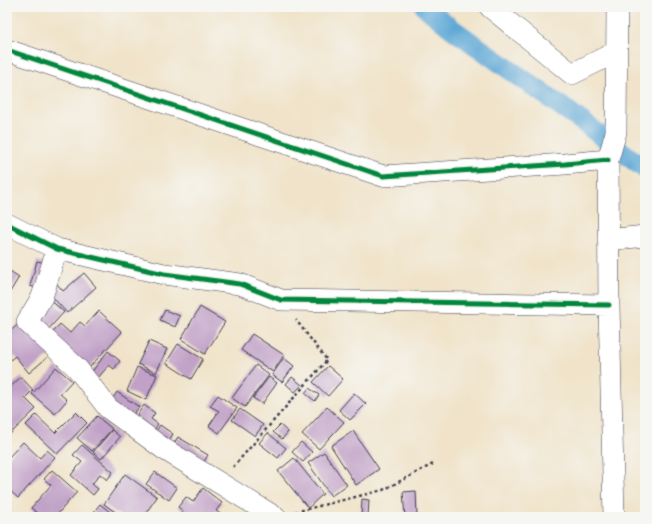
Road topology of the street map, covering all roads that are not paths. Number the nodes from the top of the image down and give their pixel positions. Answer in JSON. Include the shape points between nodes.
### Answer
{"nodes":[{"id":1,"x":490,"y":7,"type":"edge"},
{"id":2,"x":617,"y":7,"type":"edge"},
{"id":3,"x":7,"y":50,"type":"edge"},
{"id":4,"x":616,"y":52,"type":"junction"},
{"id":5,"x":608,"y":160,"type":"junction"},
{"id":6,"x":7,"y":224,"type":"edge"},
{"id":7,"x":645,"y":236,"type":"edge"},
{"id":8,"x":608,"y":240,"type":"junction"},
{"id":9,"x":57,"y":249,"type":"junction"},
{"id":10,"x":609,"y":306,"type":"junction"},
{"id":11,"x":275,"y":517,"type":"edge"},
{"id":12,"x":614,"y":517,"type":"edge"}],
"edges":[{"from":1,"to":4,"type":"street","via":[[572,74]]},
{"from":2,"to":4,"type":"street"},
{"from":3,"to":5,"type":"street","via":[[383,176]]},
{"from":4,"to":5,"type":"street","via":[[616,132]]},
{"from":5,"to":8,"type":"street"},
{"from":6,"to":9,"type":"street"},
{"from":7,"to":8,"type":"street"},
{"from":8,"to":10,"type":"street"},
{"from":9,"to":10,"type":"street","via":[[164,274],[240,284],[281,300]]},
{"from":9,"to":11,"type":"street","via":[[42,296],[27,322],[77,368],[108,408],[164,449]]},
{"from":10,"to":12,"type":"street"}]}
